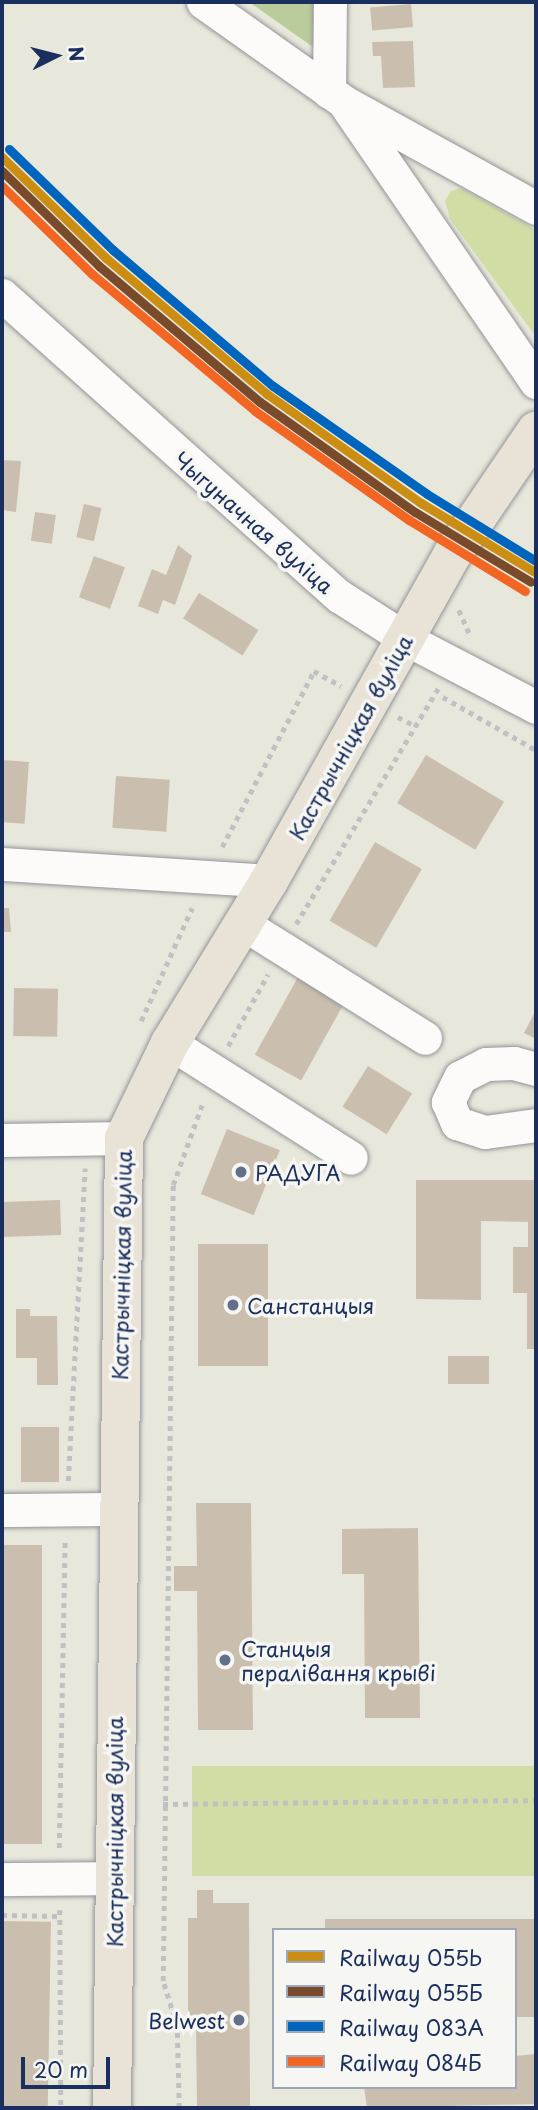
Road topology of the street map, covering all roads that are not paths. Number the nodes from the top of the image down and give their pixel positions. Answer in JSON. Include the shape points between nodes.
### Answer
{"nodes":[{"id":1,"x":203,"y":2,"type":"edge"},
{"id":2,"x":330,"y":2,"type":"edge"},
{"id":3,"x":336,"y":97,"type":"junction"},
{"id":4,"x":536,"y":208,"type":"edge"},
{"id":5,"x":2,"y":295,"type":"edge"},
{"id":6,"x":536,"y":383,"type":"edge"},
{"id":7,"x":536,"y":430,"type":"edge"},
{"id":8,"x":523,"y":471,"type":"edge"},
{"id":9,"x":406,"y":639,"type":"junction"},
{"id":10,"x":536,"y":707,"type":"edge"},
{"id":11,"x":2,"y":864,"type":"edge"},
{"id":12,"x":269,"y":881,"type":"junction"},
{"id":13,"x":242,"y":923,"type":"junction"},
{"id":14,"x":425,"y":1038,"type":"dead end"},
{"id":15,"x":170,"y":1043,"type":"junction"},
{"id":16,"x":536,"y":1069,"type":"edge"},
{"id":17,"x":536,"y":1125,"type":"edge"},
{"id":18,"x":124,"y":1138,"type":"junction"},
{"id":19,"x":2,"y":1140,"type":"edge"},
{"id":20,"x":351,"y":1158,"type":"dead end"},
{"id":21,"x":117,"y":1509,"type":"junction"},
{"id":22,"x":2,"y":1510,"type":"edge"},
{"id":23,"x":114,"y":1878,"type":"junction"},
{"id":24,"x":2,"y":1879,"type":"edge"},
{"id":25,"x":111,"y":2108,"type":"edge"}],
"edges":[{"from":1,"to":3,"type":"street"},
{"from":2,"to":3,"type":"street"},
{"from":3,"to":4,"type":"street"},
{"from":3,"to":6,"type":"street"},
{"from":5,"to":9,"type":"street","name":"Чыгуначная вуліца","via":[[339,596]]},
{"from":7,"to":8,"type":"main road","name":"Кастрычніцкая вуліца"},
{"from":8,"to":9,"type":"main road","name":"Кастрычніцкая вуліца","via":[[453,553]]},
{"from":9,"to":10,"type":"street","name":"Чыгуначная вуліца"},
{"from":9,"to":12,"type":"main road","name":"Кастрычніцкая вуліца"},
{"from":11,"to":12,"type":"street"},
{"from":12,"to":13,"type":"main road","name":"Кастрычніцкая вуліца"},
{"from":13,"to":14,"type":"street","via":[[284,945]]},
{"from":13,"to":15,"type":"main road","name":"Кастрычніцкая вуліца"},
{"from":15,"to":18,"type":"main road","name":"Кастрычніцкая вуліца"},
{"from":15,"to":20,"type":"street"},
{"from":16,"to":17,"type":"street","via":[[514,1063],[486,1064],[460,1077],[448,1102],[457,1123],[485,1132]]},
{"from":18,"to":19,"type":"street"},
{"from":18,"to":21,"type":"main road","name":"Кастрычніцкая вуліца"},
{"from":21,"to":22,"type":"street"},
{"from":21,"to":23,"type":"main road","name":"Кастрычніцкая вуліца"},
{"from":23,"to":24,"type":"street"},
{"from":23,"to":25,"type":"main road","name":"Кастрычніцкая вуліца"}]}
